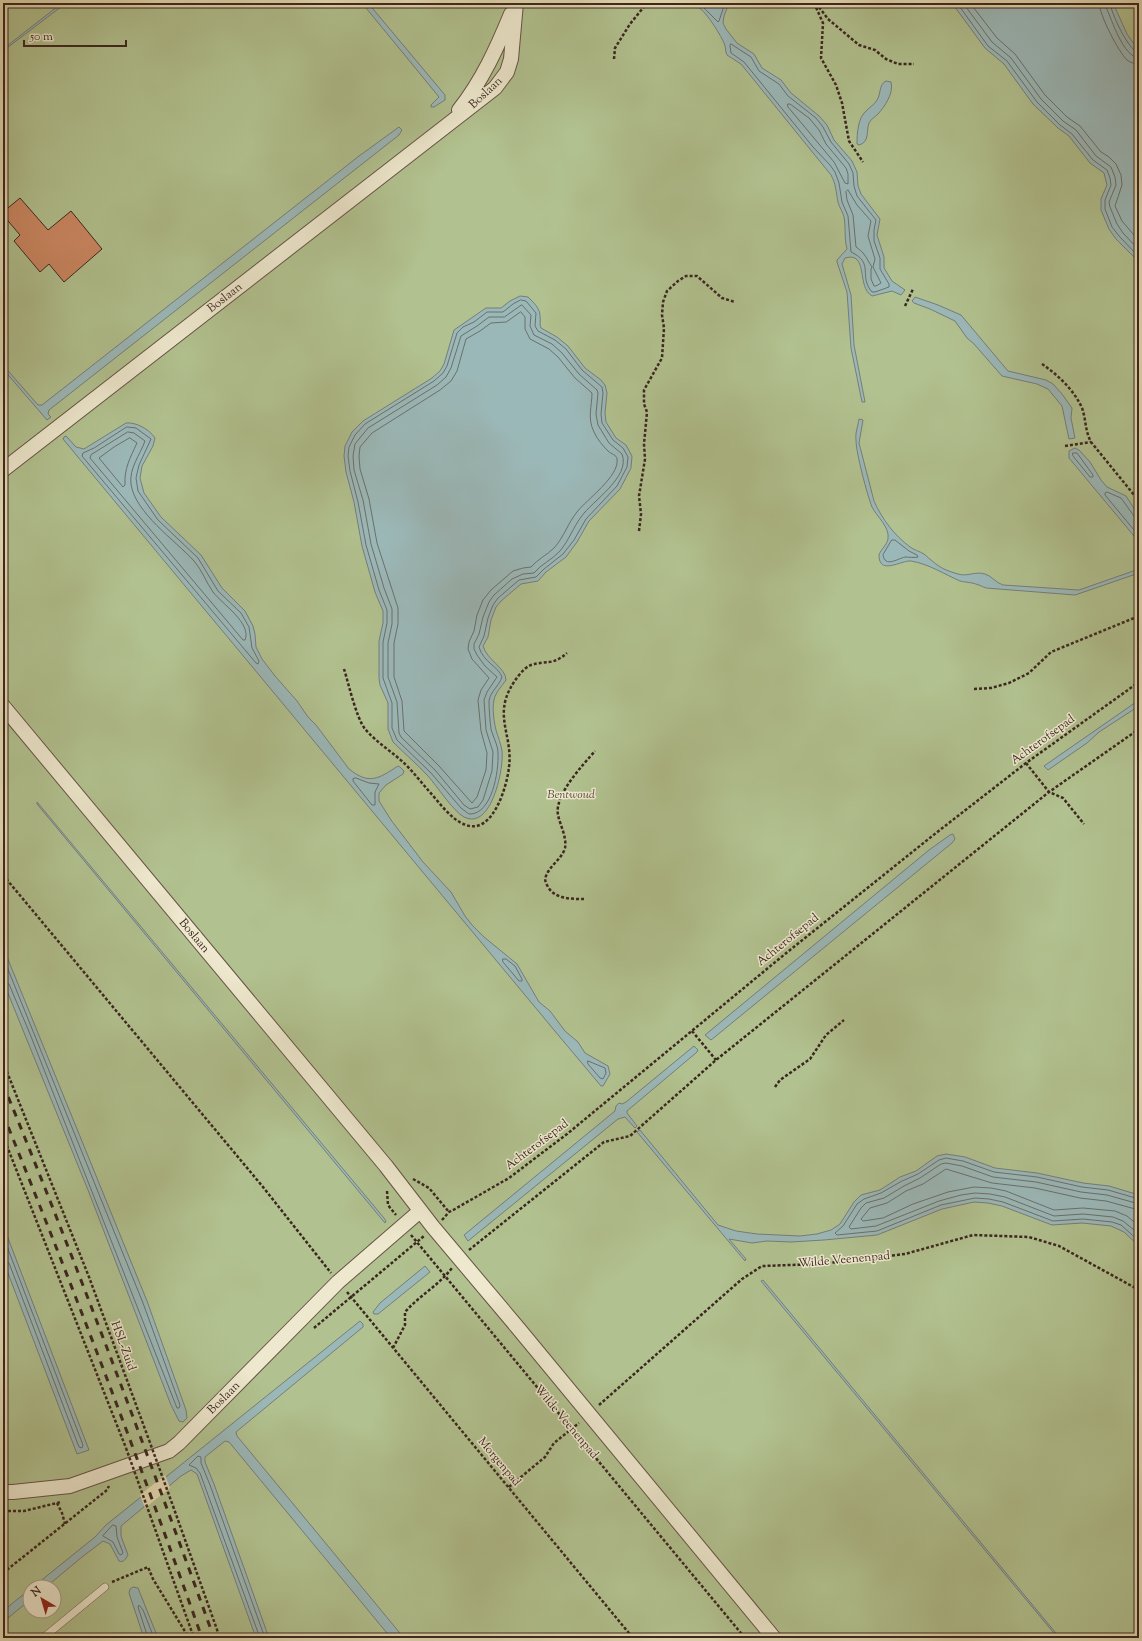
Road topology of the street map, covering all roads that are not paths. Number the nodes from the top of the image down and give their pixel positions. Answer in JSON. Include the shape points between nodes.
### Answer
{"nodes":[{"id":1,"x":516,"y":3,"type":"edge"},
{"id":2,"x":447,"y":126,"type":"junction"},
{"id":3,"x":3,"y":470,"type":"edge"},
{"id":4,"x":3,"y":706,"type":"edge"},
{"id":5,"x":420,"y":1211,"type":"junction"},
{"id":6,"x":3,"y":1492,"type":"edge"},
{"id":7,"x":105,"y":1587,"type":"road end"},
{"id":8,"x":43,"y":1638,"type":"edge"},
{"id":9,"x":774,"y":1638,"type":"edge"}],
"edges":[{"from":1,"to":2,"type":"street","name":"Boslaan","via":[[497,48],[470,96]]},
{"from":1,"to":2,"type":"street","name":"Boslaan","via":[[511,59],[507,72],[494,88]]},
{"from":2,"to":3,"type":"street","name":"Boslaan"},
{"from":4,"to":5,"type":"street","name":"Boslaan","via":[[381,1160]]},
{"from":5,"to":6,"type":"street","name":"Boslaan","via":[[338,1282],[169,1451],[70,1486]]},
{"from":5,"to":9,"type":"street","name":"Wilde Veenenpad"},
{"from":7,"to":8,"type":"lane"}]}
